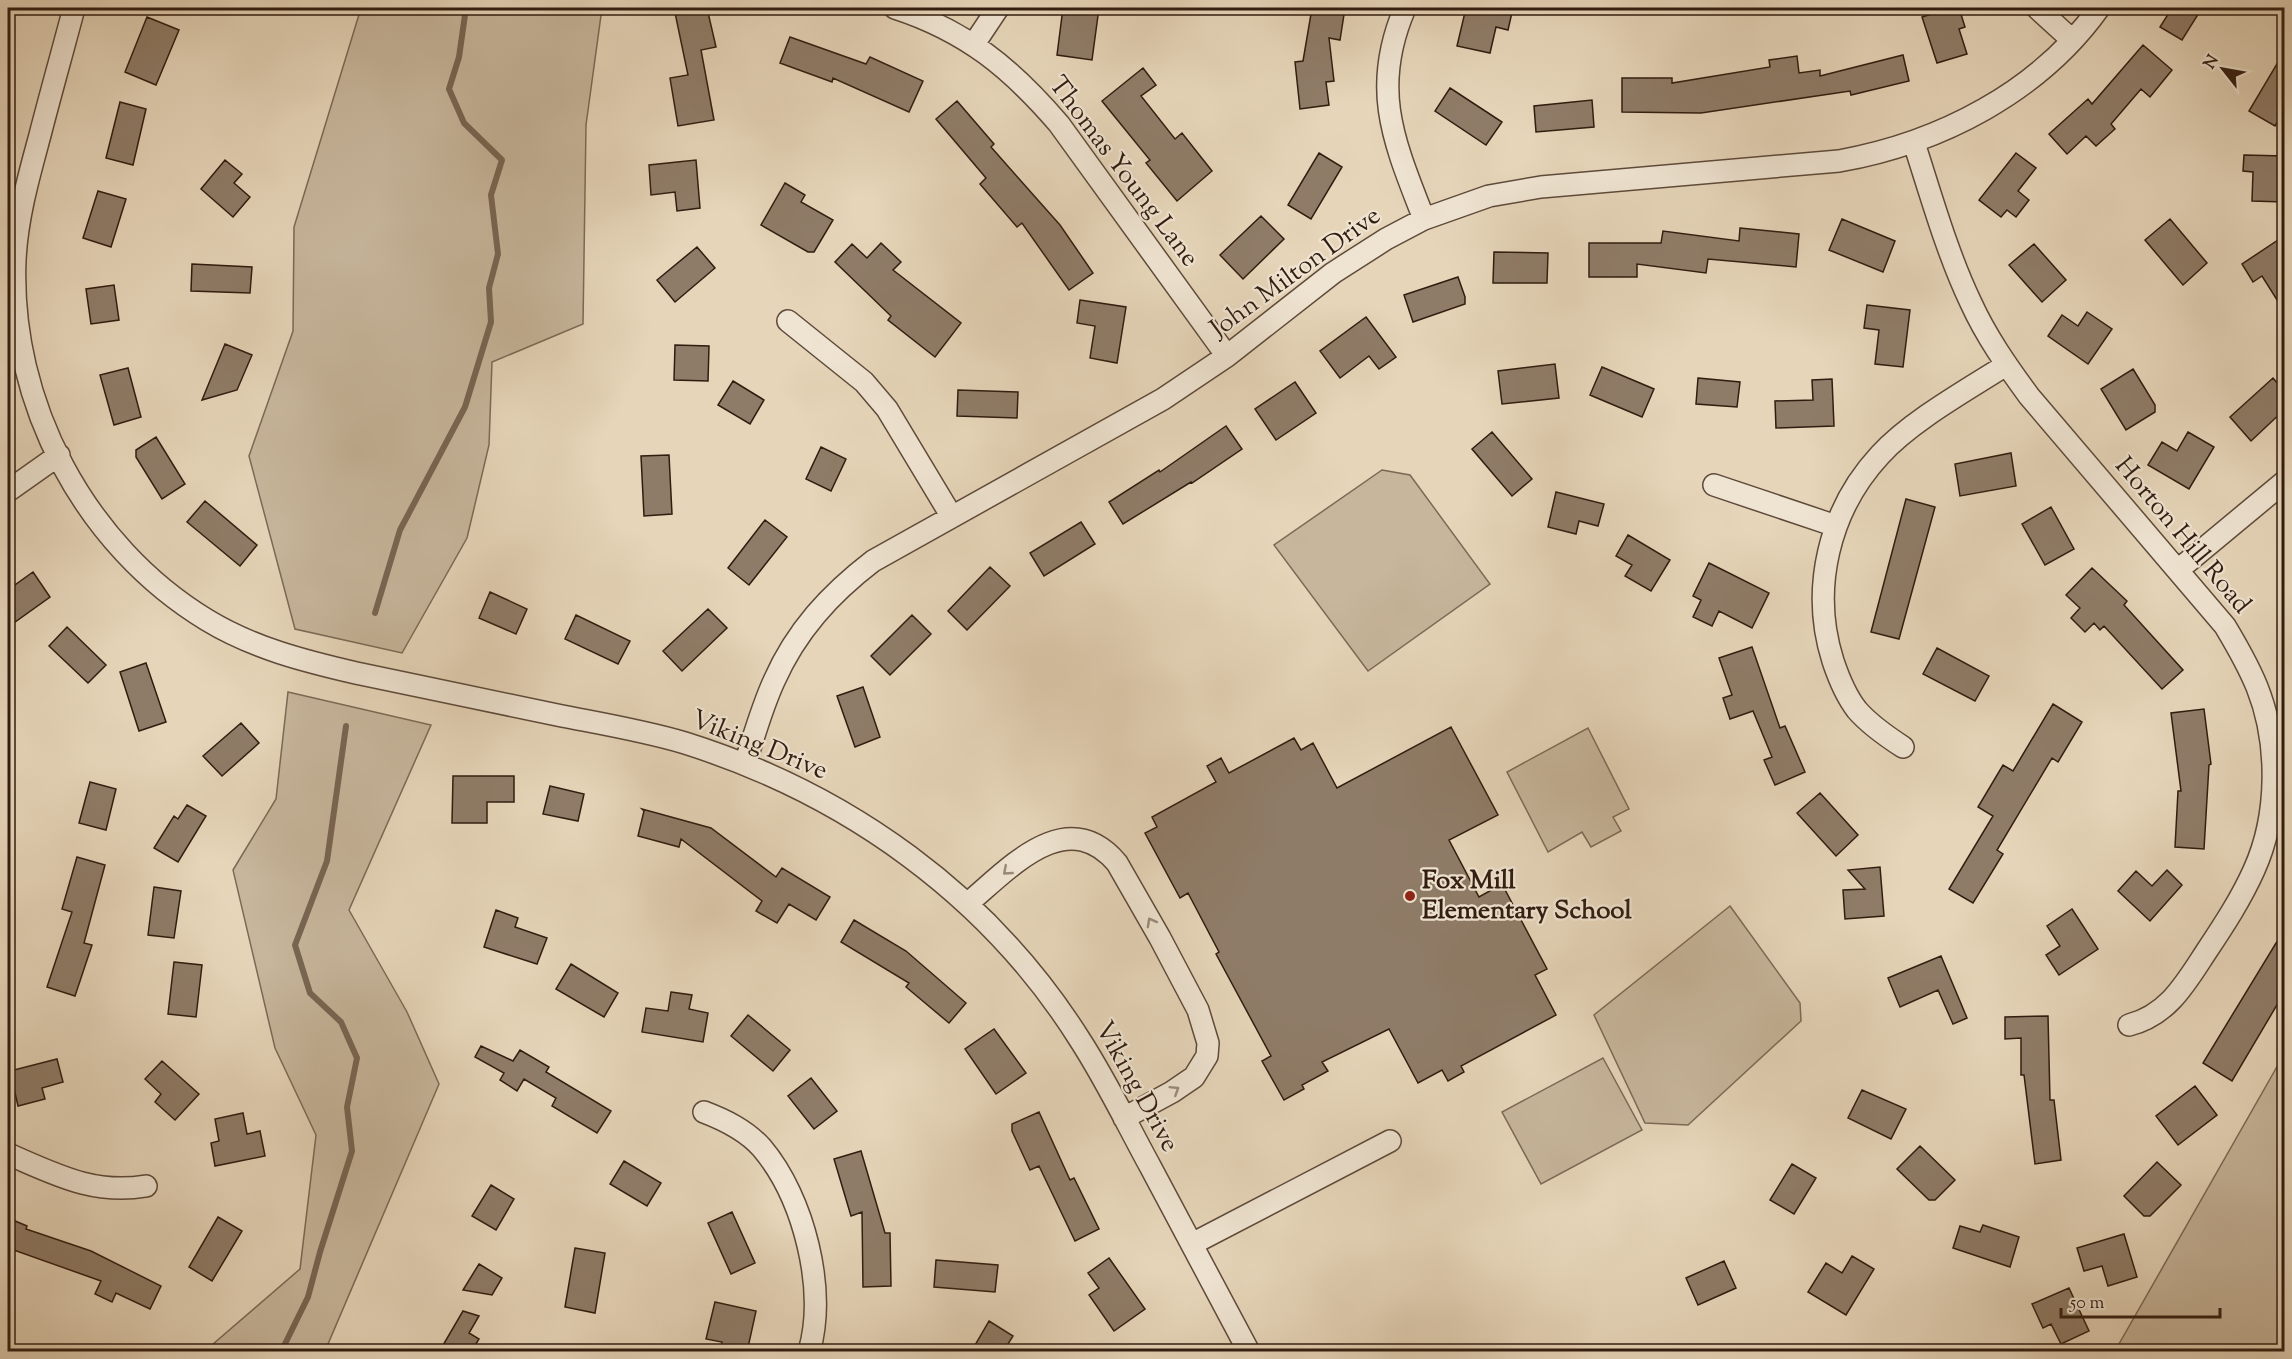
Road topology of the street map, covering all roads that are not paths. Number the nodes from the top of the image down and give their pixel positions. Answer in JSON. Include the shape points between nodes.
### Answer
{"nodes":[{"id":1,"x":74,"y":8,"type":"edge"},
{"id":2,"x":895,"y":8,"type":"edge"},
{"id":3,"x":998,"y":8,"type":"edge"},
{"id":4,"x":1405,"y":8,"type":"edge"},
{"id":5,"x":2037,"y":8,"type":"edge"},
{"id":6,"x":2099,"y":8,"type":"edge"},
{"id":7,"x":2072,"y":40,"type":"junction"},
{"id":8,"x":974,"y":44,"type":"junction"},
{"id":9,"x":1914,"y":143,"type":"junction"},
{"id":10,"x":1424,"y":219,"type":"junction"},
{"id":11,"x":788,"y":321,"type":"dead end"},
{"id":12,"x":1227,"y":356,"type":"junction"},
{"id":13,"x":2006,"y":365,"type":"junction"},
{"id":14,"x":59,"y":455,"type":"junction"},
{"id":15,"x":2284,"y":482,"type":"edge"},
{"id":16,"x":1714,"y":485,"type":"dead end"},
{"id":17,"x":8,"y":491,"type":"edge"},
{"id":18,"x":952,"y":517,"type":"junction"},
{"id":19,"x":1836,"y":526,"type":"junction"},
{"id":20,"x":2178,"y":570,"type":"junction"},
{"id":21,"x":1903,"y":747,"type":"dead end"},
{"id":22,"x":745,"y":764,"type":"junction"},
{"id":23,"x":967,"y":904,"type":"junction"},
{"id":24,"x":2129,"y":1025,"type":"dead end"},
{"id":25,"x":704,"y":1112,"type":"dead end"},
{"id":26,"x":1124,"y":1118,"type":"junction"},
{"id":27,"x":1390,"y":1141,"type":"dead end"},
{"id":28,"x":8,"y":1154,"type":"edge"},
{"id":29,"x":146,"y":1186,"type":"dead end"},
{"id":30,"x":1191,"y":1244,"type":"junction"},
{"id":31,"x":809,"y":1352,"type":"edge"},
{"id":32,"x":1248,"y":1352,"type":"edge"}],
"edges":[{"from":1,"to":14,"type":"street","name":"Viking Drive","via":[[29,176],[15,258],[16,312],[29,384],[43,425]]},
{"from":2,"to":8,"type":"street","name":"Thomas Young Lane"},
{"from":3,"to":8,"type":"street"},
{"from":4,"to":10,"type":"street","via":[[1390,55],[1388,106],[1396,148]]},
{"from":5,"to":7,"type":"street"},
{"from":6,"to":7,"type":"street","name":"John Milton Drive"},
{"from":7,"to":9,"type":"street","name":"John Milton Drive","via":[[2000,100],[1961,123]]},
{"from":8,"to":12,"type":"street","name":"Thomas Young Lane","via":[[1004,67],[1059,124]]},
{"from":9,"to":10,"type":"street","name":"John Milton Drive","via":[[1839,161],[1541,187],[1489,196]]},
{"from":9,"to":13,"type":"street","name":"Horton Hill Road","via":[[1970,301]]},
{"from":10,"to":12,"type":"street","name":"John Milton Drive","via":[[1333,273]]},
{"from":11,"to":18,"type":"street","via":[[864,382],[887,408]]},
{"from":12,"to":18,"type":"street","name":"John Milton Drive","via":[[1163,399]]},
{"from":13,"to":19,"type":"street","via":[[1948,402],[1881,453],[1848,500]]},
{"from":13,"to":20,"type":"street","name":"Horton Hill Road"},
{"from":14,"to":17,"type":"street"},
{"from":14,"to":22,"type":"street","name":"Viking Drive","via":[[94,518],[147,574],[207,620],[259,646],[302,661],[642,733]]},
{"from":15,"to":20,"type":"street"},
{"from":16,"to":19,"type":"street"},
{"from":18,"to":22,"type":"street","name":"John Milton Drive","via":[[873,561],[844,583],[814,614],[773,682]]},
{"from":19,"to":21,"type":"street","via":[[1823,583],[1828,645],[1838,677],[1858,711],[1879,732]]},
{"from":20,"to":24,"type":"street","name":"Horton Hill Road","via":[[2225,626],[2258,689],[2272,758],[2272,795],[2256,867],[2239,902],[2177,996],[2159,1012]]},
{"from":22,"to":23,"type":"street","name":"Viking Drive","via":[[863,823]]},
{"from":23,"to":26,"type":"street","name":"Viking Drive","via":[[1035,977],[1079,1038]]},
{"from":26,"to":23,"type":"street","one_way":true,"via":[[1194,1077],[1207,1056],[1208,1043],[1198,1010],[1117,863],[1089,843],[1059,840],[1025,855]]},
{"from":25,"to":31,"type":"street","via":[[742,1131],[762,1148],[797,1212],[809,1249],[815,1287],[815,1326]]},
{"from":26,"to":30,"type":"street","name":"Viking Drive"},
{"from":27,"to":30,"type":"street"},
{"from":28,"to":29,"type":"street","via":[[84,1185],[110,1189]]},
{"from":30,"to":32,"type":"street","name":"Viking Drive"}]}
